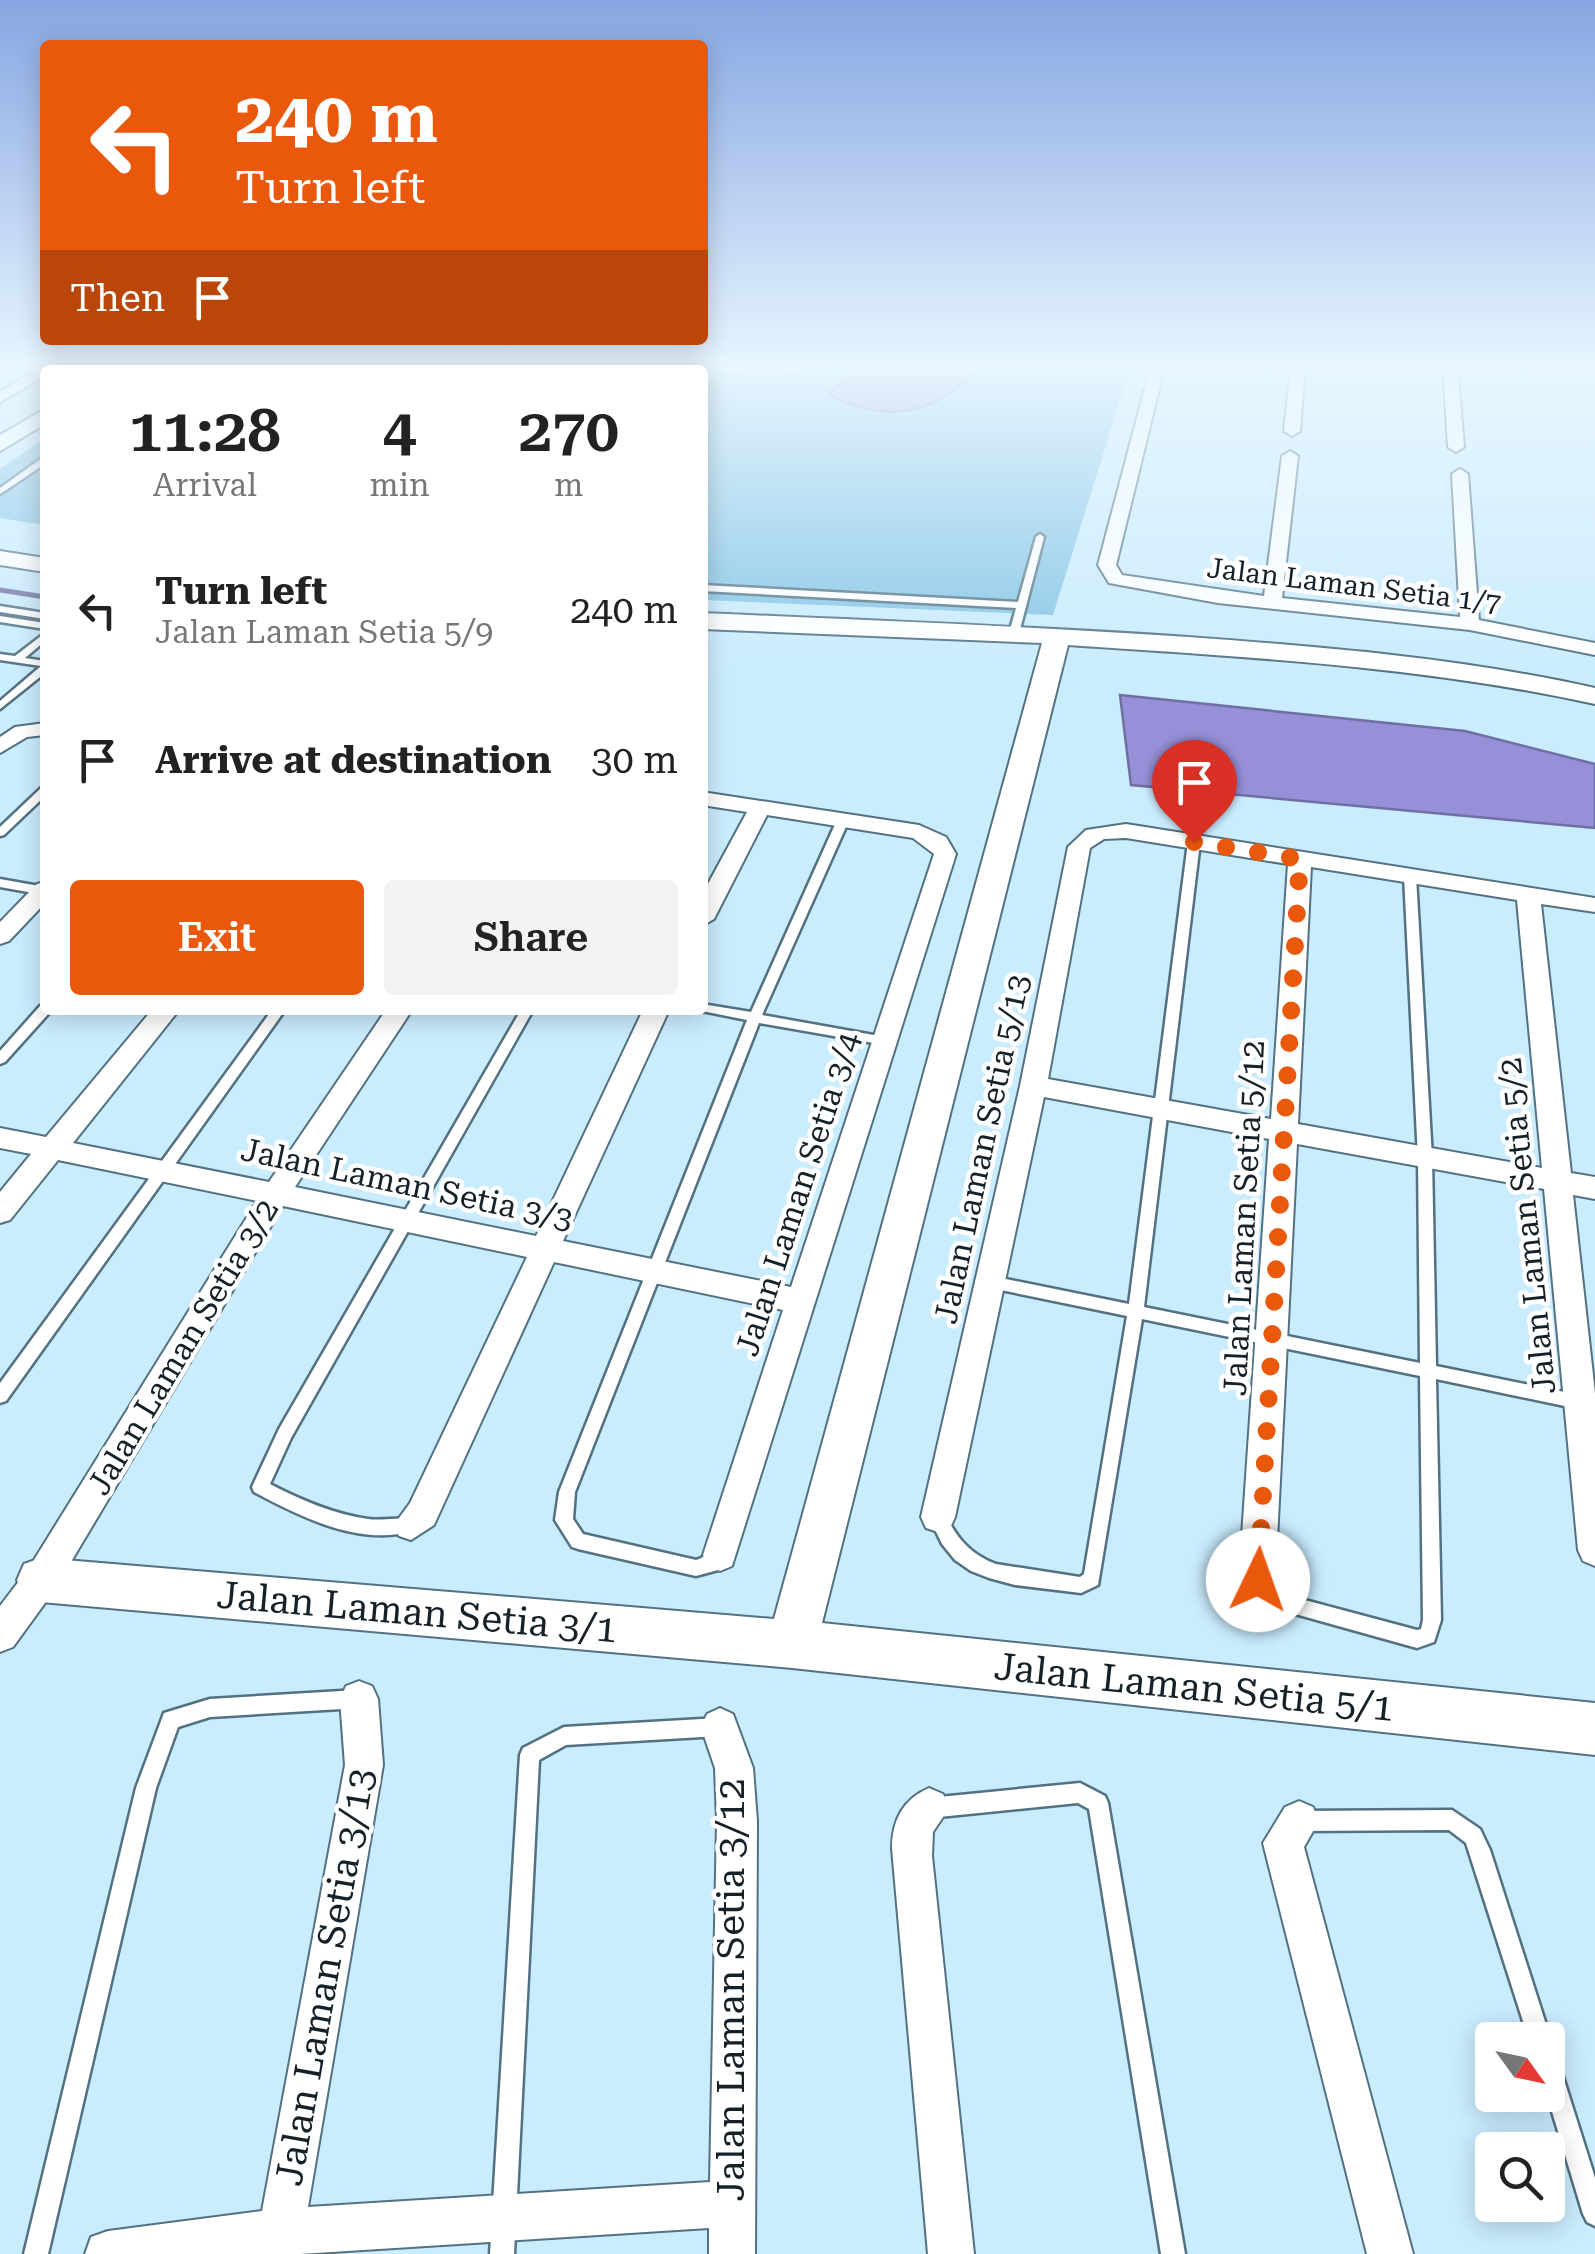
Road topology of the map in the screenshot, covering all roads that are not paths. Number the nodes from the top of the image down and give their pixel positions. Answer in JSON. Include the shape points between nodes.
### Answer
{"nodes":[{"id":1,"x":31,"y":470,"type":"edge"},
{"id":2,"x":1133,"y":470,"type":"edge"},
{"id":3,"x":1288,"y":470,"type":"edge"},
{"id":4,"x":1460,"y":474,"type":"dead end"},
{"id":5,"x":0,"y":492,"type":"edge"},
{"id":6,"x":1040,"y":537,"type":"dead end"},
{"id":7,"x":0,"y":542,"type":"edge"},
{"id":8,"x":40,"y":548,"type":"edge"},
{"id":9,"x":0,"y":558,"type":"edge"},
{"id":10,"x":40,"y":565,"type":"edge"},
{"id":11,"x":708,"y":588,"type":"edge"},
{"id":12,"x":1272,"y":602,"type":"junction"},
{"id":13,"x":1020,"y":605,"type":"junction"},
{"id":14,"x":4,"y":610,"type":"edge"},
{"id":15,"x":40,"y":615,"type":"edge"},
{"id":16,"x":0,"y":619,"type":"edge"},
{"id":17,"x":15,"y":621,"type":"junction"},
{"id":18,"x":708,"y":621,"type":"edge"},
{"id":19,"x":1470,"y":624,"type":"junction"},
{"id":20,"x":40,"y":625,"type":"edge"},
{"id":21,"x":1014,"y":633,"type":"junction"},
{"id":22,"x":708,"y":634,"type":"edge"},
{"id":23,"x":40,"y":640,"type":"edge"},
{"id":24,"x":1055,"y":643,"type":"junction"},
{"id":25,"x":1595,"y":649,"type":"edge"},
{"id":26,"x":1136,"y":652,"type":"junction"},
{"id":27,"x":0,"y":657,"type":"edge"},
{"id":28,"x":17,"y":660,"type":"junction"},
{"id":29,"x":40,"y":665,"type":"edge"},
{"id":30,"x":40,"y":670,"type":"edge"},
{"id":31,"x":1042,"y":697,"type":"junction"},
{"id":32,"x":1595,"y":699,"type":"edge"},
{"id":33,"x":0,"y":706,"type":"edge"},
{"id":34,"x":40,"y":729,"type":"edge"},
{"id":35,"x":0,"y":748,"type":"edge"},
{"id":36,"x":40,"y":795,"type":"edge"},
{"id":37,"x":708,"y":799,"type":"edge"},
{"id":38,"x":760,"y":807,"type":"junction"},
{"id":39,"x":842,"y":820,"type":"junction"},
{"id":40,"x":0,"y":833,"type":"edge"},
{"id":41,"x":1194,"y":842,"type":"junction"},
{"id":42,"x":1300,"y":859,"type":"junction"},
{"id":43,"x":1410,"y":876,"type":"junction"},
{"id":44,"x":0,"y":882,"type":"edge"},
{"id":45,"x":40,"y":889,"type":"edge"},
{"id":46,"x":40,"y":894,"type":"edge"},
{"id":47,"x":1528,"y":896,"type":"junction"},
{"id":48,"x":1595,"y":906,"type":"edge"},
{"id":49,"x":708,"y":907,"type":"edge"},
{"id":50,"x":0,"y":936,"type":"edge"},
{"id":51,"x":708,"y":1009,"type":"edge"},
{"id":52,"x":40,"y":1014,"type":"edge"},
{"id":53,"x":162,"y":1015,"type":"edge"},
{"id":54,"x":275,"y":1015,"type":"edge"},
{"id":55,"x":396,"y":1015,"type":"edge"},
{"id":56,"x":523,"y":1015,"type":"edge"},
{"id":57,"x":654,"y":1015,"type":"edge"},
{"id":58,"x":754,"y":1017,"type":"junction"},
{"id":59,"x":884,"y":1041,"type":"junction"},
{"id":60,"x":0,"y":1058,"type":"edge"},
{"id":61,"x":1033,"y":1086,"type":"junction"},
{"id":62,"x":1162,"y":1110,"type":"junction"},
{"id":63,"x":1284,"y":1131,"type":"junction"},
{"id":64,"x":0,"y":1138,"type":"edge"},
{"id":65,"x":54,"y":1148,"type":"junction"},
{"id":66,"x":1425,"y":1158,"type":"junction"},
{"id":67,"x":161,"y":1170,"type":"junction"},
{"id":68,"x":1560,"y":1182,"type":"junction"},
{"id":69,"x":1595,"y":1188,"type":"edge"},
{"id":70,"x":278,"y":1192,"type":"junction"},
{"id":71,"x":0,"y":1212,"type":"edge"},
{"id":72,"x":407,"y":1219,"type":"junction"},
{"id":73,"x":544,"y":1246,"type":"junction"},
{"id":74,"x":652,"y":1274,"type":"junction"},
{"id":75,"x":990,"y":1282,"type":"junction"},
{"id":76,"x":800,"y":1301,"type":"junction"},
{"id":77,"x":1136,"y":1311,"type":"junction"},
{"id":78,"x":1272,"y":1338,"type":"junction"},
{"id":79,"x":1428,"y":1372,"type":"junction"},
{"id":80,"x":0,"y":1396,"type":"edge"},
{"id":81,"x":1580,"y":1403,"type":"junction"},
{"id":82,"x":938,"y":1517,"type":"joint"},
{"id":83,"x":410,"y":1525,"type":"joint"},
{"id":84,"x":1595,"y":1550,"type":"edge"},
{"id":85,"x":720,"y":1554,"type":"joint"},
{"id":86,"x":41,"y":1580,"type":"junction"},
{"id":87,"x":1258,"y":1580,"type":"joint"},
{"id":88,"x":0,"y":1635,"type":"edge"},
{"id":89,"x":792,"y":1644,"type":"junction"},
{"id":90,"x":359,"y":1700,"type":"joint"},
{"id":91,"x":720,"y":1727,"type":"joint"},
{"id":92,"x":1595,"y":1729,"type":"edge"},
{"id":93,"x":929,"y":1808,"type":"joint"},
{"id":94,"x":1299,"y":1821,"type":"joint"},
{"id":95,"x":1534,"y":2022,"type":"edge"},
{"id":96,"x":1563,"y":2112,"type":"edge"},
{"id":97,"x":731,"y":2204,"type":"junction"},
{"id":98,"x":1595,"y":2214,"type":"edge"},
{"id":99,"x":503,"y":2237,"type":"edge"},
{"id":100,"x":278,"y":2243,"type":"edge"},
{"id":101,"x":36,"y":2254,"type":"edge"},
{"id":102,"x":108,"y":2254,"type":"edge"},
{"id":103,"x":732,"y":2254,"type":"edge"},
{"id":104,"x":951,"y":2254,"type":"edge"},
{"id":105,"x":1173,"y":2254,"type":"edge"},
{"id":106,"x":1390,"y":2254,"type":"edge"}],
"edges":[{"from":1,"to":5,"type":"lane"},
{"from":2,"to":12,"type":"street","name":"Jalan Laman Setia 1/7","via":[[1109,573],[1127,583]]},
{"from":3,"to":12,"type":"street"},
{"from":4,"to":19,"type":"street"},
{"from":6,"to":13,"type":"lane"},
{"from":7,"to":8,"type":"street"},
{"from":9,"to":10,"type":"street"},
{"from":11,"to":13,"type":"lane"},
{"from":12,"to":19,"type":"street","name":"Jalan Laman Setia 1/7"},
{"from":13,"to":21,"type":"lane"},
{"from":14,"to":15,"type":"lane"},
{"from":14,"to":17,"type":"lane"},
{"from":16,"to":17,"type":"lane"},
{"from":17,"to":20,"type":"lane"},
{"from":18,"to":21,"type":"street"},
{"from":19,"to":25,"type":"street","name":"Jalan Laman Setia 1/7"},
{"from":21,"to":24,"type":"street"},
{"from":22,"to":24,"type":"street"},
{"from":23,"to":28,"type":"lane"},
{"from":24,"to":26,"type":"street"},
{"from":24,"to":31,"type":"street"},
{"from":24,"to":32,"type":"street","via":[[1342,656],[1526,681]]},
{"from":26,"to":31,"type":"street","via":[[1076,663]]},
{"from":26,"to":32,"type":"street","via":[[1342,662]]},
{"from":27,"to":28,"type":"lane"},
{"from":28,"to":29,"type":"lane"},
{"from":30,"to":33,"type":"lane"},
{"from":31,"to":89,"type":"street"},
{"from":34,"to":35,"type":"street","via":[[22,731]]},
{"from":36,"to":40,"type":"lane"},
{"from":37,"to":38,"type":"street"},
{"from":38,"to":39,"type":"street"},
{"from":38,"to":49,"type":"street"},
{"from":39,"to":58,"type":"lane"},
{"from":39,"to":59,"type":"street","name":"Jalan Laman Setia 3/4","via":[[919,832],[945,854]]},
{"from":41,"to":42,"type":"street"},
{"from":41,"to":61,"type":"street","name":"Jalan Laman Setia 5/13","via":[[1098,831],[1079,847]]},
{"from":41,"to":62,"type":"lane"},
{"from":42,"to":43,"type":"street"},
{"from":42,"to":63,"type":"street","name":"Jalan Laman Setia 5/12"},
{"from":43,"to":47,"type":"street"},
{"from":43,"to":66,"type":"lane"},
{"from":44,"to":45,"type":"lane"},
{"from":46,"to":50,"type":"street"},
{"from":47,"to":48,"type":"street"},
{"from":47,"to":68,"type":"street","name":"Jalan Laman Setia 5/2"},
{"from":51,"to":58,"type":"lane"},
{"from":52,"to":60,"type":"lane"},
{"from":53,"to":65,"type":"street"},
{"from":54,"to":67,"type":"lane"},
{"from":55,"to":70,"type":"street","name":"Jalan Laman Setia 3/2"},
{"from":56,"to":72,"type":"lane"},
{"from":57,"to":73,"type":"street"},
{"from":58,"to":59,"type":"lane"},
{"from":58,"to":74,"type":"lane"},
{"from":59,"to":76,"type":"street","name":"Jalan Laman Setia 3/4"},
{"from":61,"to":62,"type":"street"},
{"from":61,"to":75,"type":"street","name":"Jalan Laman Setia 5/13"},
{"from":62,"to":63,"type":"street"},
{"from":62,"to":77,"type":"lane"},
{"from":63,"to":66,"type":"street"},
{"from":63,"to":78,"type":"street","name":"Jalan Laman Setia 5/12"},
{"from":64,"to":65,"type":"street","name":"Jalan Laman Setia 3/3"},
{"from":65,"to":67,"type":"street","name":"Jalan Laman Setia 3/3"},
{"from":65,"to":71,"type":"street"},
{"from":66,"to":68,"type":"street"},
{"from":66,"to":79,"type":"lane"},
{"from":67,"to":70,"type":"street","name":"Jalan Laman Setia 3/3"},
{"from":67,"to":80,"type":"lane"},
{"from":68,"to":69,"type":"street"},
{"from":68,"to":81,"type":"street","name":"Jalan Laman Setia 5/2"},
{"from":70,"to":72,"type":"street","name":"Jalan Laman Setia 3/3"},
{"from":70,"to":86,"type":"street","name":"Jalan Laman Setia 3/2"},
{"from":72,"to":73,"type":"street","name":"Jalan Laman Setia 3/3"},
{"from":72,"to":83,"type":"lane","via":[[260,1487],[306,1513],[394,1529]]},
{"from":73,"to":74,"type":"street","name":"Jalan Laman Setia 3/3"},
{"from":73,"to":83,"type":"street","via":[[422,1514]]},
{"from":74,"to":76,"type":"street","name":"Jalan Laman Setia 3/3"},
{"from":74,"to":85,"type":"lane","via":[[567,1492],[564,1520],[578,1540],[696,1568]]},
{"from":75,"to":77,"type":"lane"},
{"from":75,"to":82,"type":"street","name":"Jalan Laman Setia 5/13"},
{"from":76,"to":85,"type":"street","name":"Jalan Laman Setia 3/4"},
{"from":77,"to":78,"type":"lane"},
{"from":77,"to":82,"type":"lane","via":[[1092,1579],[1081,1585],[982,1570],[959,1556]]},
{"from":78,"to":79,"type":"lane"},
{"from":78,"to":87,"type":"street","name":"Jalan Laman Setia 5/12"},
{"from":79,"to":81,"type":"lane"},
{"from":79,"to":87,"type":"lane","via":[[1428,1636],[1418,1639],[1281,1602]]},
{"from":81,"to":84,"type":"street","name":"Jalan Laman Setia 5/2"},
{"from":86,"to":88,"type":"street","name":"Jalan Laman Setia 3/2"},
{"from":86,"to":89,"type":"street","name":"Jalan Laman Setia 3/1"},
{"from":89,"to":92,"type":"street","name":"Jalan Laman Setia 5/1"},
{"from":90,"to":100,"type":"street","name":"Jalan Laman Setia 3/13","via":[[364,1766]]},
{"from":90,"to":101,"type":"lane","via":[[210,1708],[171,1720],[146,1788]]},
{"from":91,"to":97,"type":"street","name":"Jalan Laman Setia 3/12","via":[[734,1768],[737,1821]]},
{"from":91,"to":99,"type":"lane","via":[[564,1736],[530,1755]]},
{"from":93,"to":104,"type":"street","via":[[911,1832],[912,1856]]},
{"from":93,"to":105,"type":"lane","via":[[1080,1793],[1098,1804]]},
{"from":94,"to":95,"type":"lane","via":[[1463,1824],[1480,1850]]},
{"from":94,"to":106,"type":"street","via":[[1283,1843]]},
{"from":96,"to":98,"type":"lane"},
{"from":97,"to":99,"type":"street"},
{"from":97,"to":103,"type":"street","name":"Jalan Laman Setia 3/12"},
{"from":99,"to":100,"type":"street"},
{"from":100,"to":102,"type":"street"}]}
